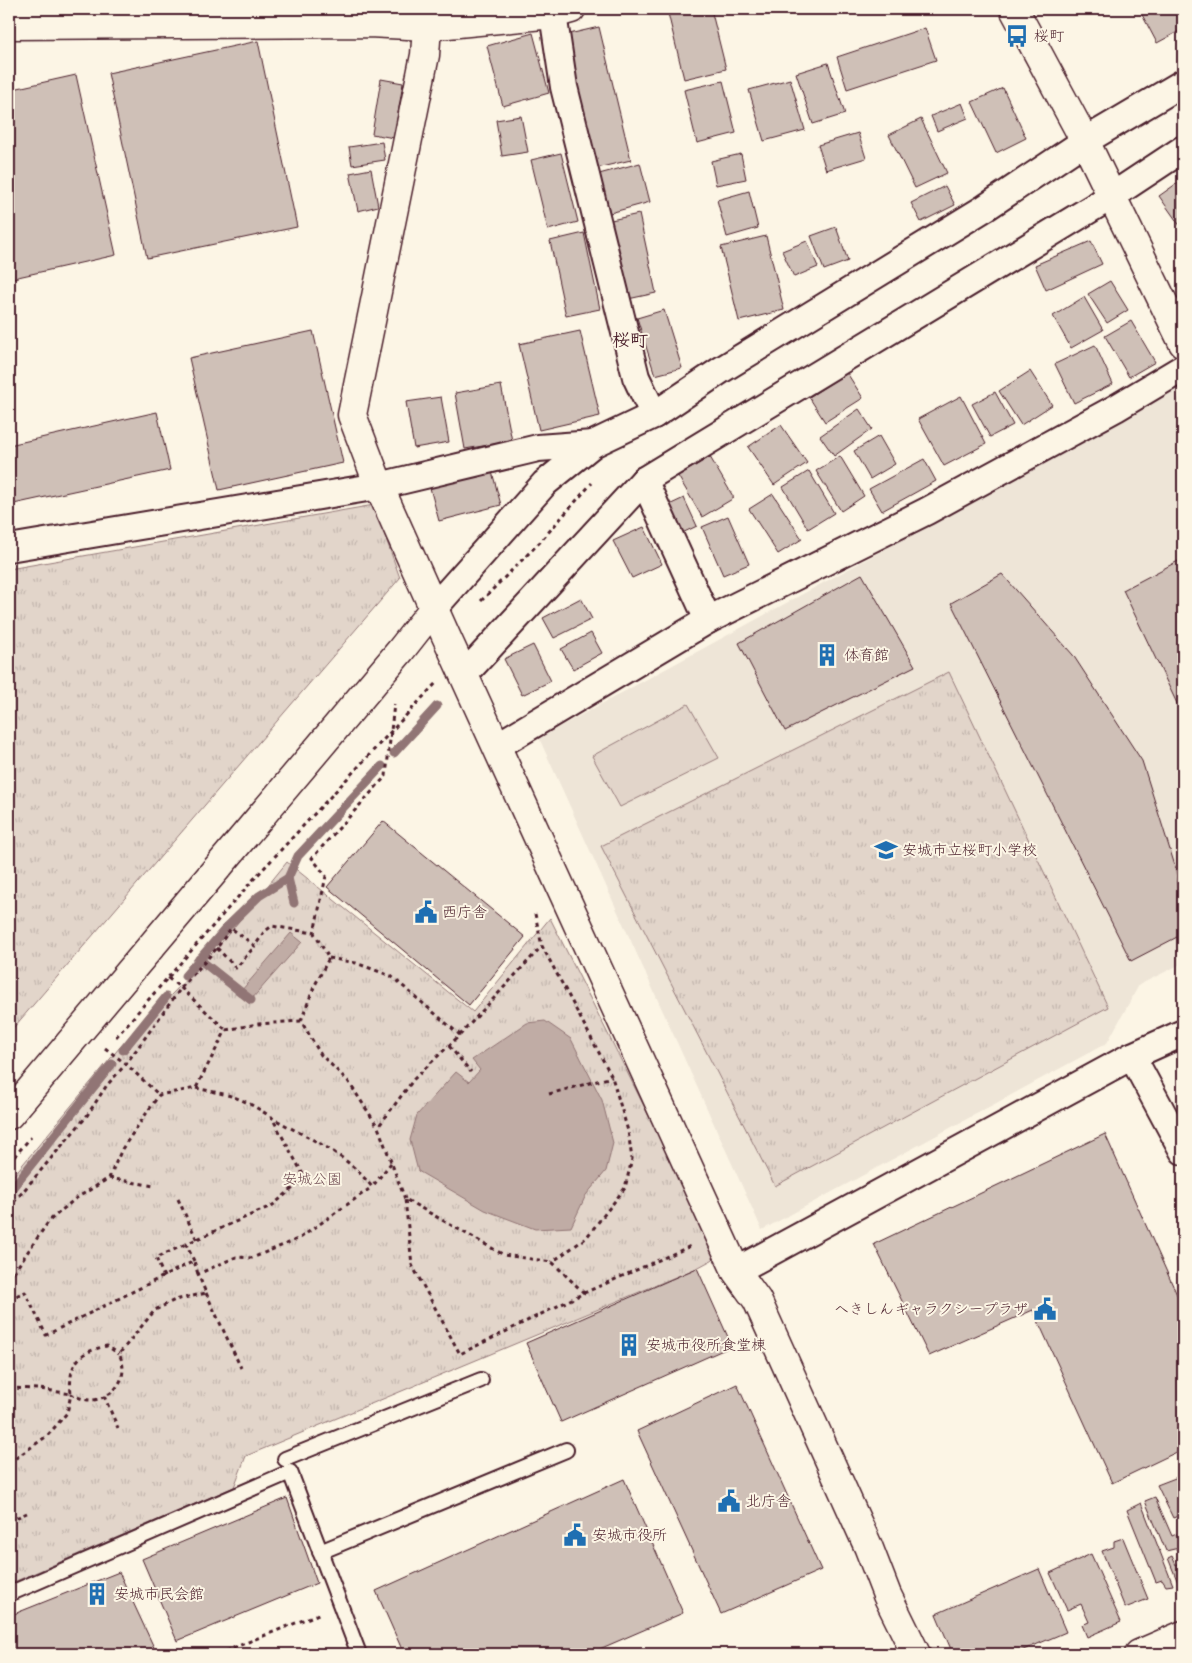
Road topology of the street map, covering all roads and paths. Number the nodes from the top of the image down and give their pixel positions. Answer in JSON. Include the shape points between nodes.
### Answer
{"nodes":[{"id":1,"x":1014,"y":9,"type":"edge"},
{"id":2,"x":562,"y":11,"type":"edge"},
{"id":3,"x":427,"y":15,"type":"edge"},
{"id":4,"x":163,"y":17,"type":"edge"},
{"id":5,"x":9,"y":26,"type":"edge"},
{"id":6,"x":1183,"y":83,"type":"edge"},
{"id":7,"x":1085,"y":141,"type":"junction"},
{"id":8,"x":1183,"y":150,"type":"edge"},
{"id":9,"x":1112,"y":196,"type":"junction"},
{"id":10,"x":1183,"y":343,"type":"edge"},
{"id":11,"x":1183,"y":368,"type":"edge"},
{"id":12,"x":654,"y":415,"type":"junction"},
{"id":13,"x":593,"y":444,"type":"junction"},
{"id":14,"x":644,"y":480,"type":"junction"},
{"id":15,"x":379,"y":486,"type":"junction"},
{"id":16,"x":9,"y":548,"type":"edge"},
{"id":17,"x":434,"y":608,"type":"junction"},
{"id":18,"x":708,"y":620,"type":"junction"},
{"id":19,"x":464,"y":675,"type":"junction"},
{"id":20,"x":390,"y":732,"type":"dead end"},
{"id":21,"x":497,"y":746,"type":"junction"},
{"id":22,"x":535,"y":914,"type":"dead end"},
{"id":23,"x":314,"y":933,"type":"junction"},
{"id":24,"x":255,"y":946,"type":"junction"},
{"id":25,"x":542,"y":946,"type":"junction"},
{"id":26,"x":217,"y":948,"type":"junction"},
{"id":27,"x":330,"y":958,"type":"junction"},
{"id":28,"x":168,"y":978,"type":"dead end"},
{"id":29,"x":181,"y":988,"type":"junction"},
{"id":30,"x":301,"y":1021,"type":"junction"},
{"id":31,"x":226,"y":1030,"type":"junction"},
{"id":32,"x":1183,"y":1033,"type":"edge"},
{"id":33,"x":460,"y":1035,"type":"junction"},
{"id":34,"x":449,"y":1046,"type":"junction"},
{"id":35,"x":105,"y":1048,"type":"dead end"},
{"id":36,"x":1132,"y":1056,"type":"junction"},
{"id":37,"x":126,"y":1064,"type":"junction"},
{"id":38,"x":472,"y":1072,"type":"dead end"},
{"id":39,"x":612,"y":1077,"type":"junction"},
{"id":40,"x":196,"y":1088,"type":"junction"},
{"id":41,"x":550,"y":1094,"type":"dead end"},
{"id":42,"x":160,"y":1095,"type":"junction"},
{"id":43,"x":9,"y":1115,"type":"edge"},
{"id":44,"x":271,"y":1116,"type":"junction"},
{"id":45,"x":378,"y":1127,"type":"junction"},
{"id":46,"x":1183,"y":1151,"type":"edge"},
{"id":47,"x":391,"y":1163,"type":"junction"},
{"id":48,"x":109,"y":1178,"type":"junction"},
{"id":49,"x":154,"y":1186,"type":"dead end"},
{"id":50,"x":372,"y":1187,"type":"junction"},
{"id":51,"x":178,"y":1199,"type":"dead end"},
{"id":52,"x":405,"y":1200,"type":"junction"},
{"id":53,"x":9,"y":1208,"type":"edge"},
{"id":54,"x":719,"y":1234,"type":"junction"},
{"id":55,"x":196,"y":1240,"type":"junction"},
{"id":56,"x":186,"y":1244,"type":"junction"},
{"id":57,"x":194,"y":1262,"type":"junction"},
{"id":58,"x":552,"y":1262,"type":"junction"},
{"id":59,"x":736,"y":1271,"type":"junction"},
{"id":60,"x":198,"y":1274,"type":"junction"},
{"id":61,"x":164,"y":1277,"type":"junction"},
{"id":62,"x":9,"y":1279,"type":"edge"},
{"id":63,"x":206,"y":1293,"type":"junction"},
{"id":64,"x":584,"y":1293,"type":"junction"},
{"id":65,"x":9,"y":1299,"type":"edge"},
{"id":66,"x":118,"y":1354,"type":"junction"},
{"id":67,"x":241,"y":1368,"type":"dead end"},
{"id":68,"x":481,"y":1380,"type":"dead end"},
{"id":69,"x":9,"y":1388,"type":"edge"},
{"id":70,"x":71,"y":1394,"type":"junction"},
{"id":71,"x":104,"y":1396,"type":"junction"},
{"id":72,"x":118,"y":1428,"type":"dead end"},
{"id":73,"x":566,"y":1450,"type":"dead end"},
{"id":74,"x":285,"y":1459,"type":"junction"},
{"id":75,"x":9,"y":1463,"type":"edge"},
{"id":76,"x":27,"y":1513,"type":"dead end"},
{"id":77,"x":9,"y":1522,"type":"edge"},
{"id":78,"x":320,"y":1552,"type":"junction"},
{"id":79,"x":9,"y":1594,"type":"edge"},
{"id":80,"x":322,"y":1612,"type":"dead end"},
{"id":81,"x":1183,"y":1635,"type":"edge"},
{"id":82,"x":218,"y":1654,"type":"edge"},
{"id":83,"x":359,"y":1654,"type":"edge"},
{"id":84,"x":916,"y":1654,"type":"edge"},
{"id":85,"x":1139,"y":1654,"type":"edge"}],
"edges":[{"from":1,"to":7,"type":"street"},
{"from":2,"to":3,"type":"street"},
{"from":2,"to":12,"type":"street","via":[[564,87],[636,377]]},
{"from":3,"to":4,"type":"street","via":[[369,22],[237,22]]},
{"from":3,"to":15,"type":"street","via":[[423,64],[352,415]]},
{"from":4,"to":5,"type":"street"},
{"from":6,"to":7,"type":"street"},
{"from":7,"to":9,"type":"street"},
{"from":7,"to":12,"type":"street","via":[[977,213],[721,370]]},
{"from":8,"to":9,"type":"street"},
{"from":9,"to":10,"type":"street"},
{"from":9,"to":14,"type":"street"},
{"from":11,"to":18,"type":"street","via":[[927,511]]},
{"from":12,"to":13,"type":"street"},
{"from":13,"to":15,"type":"street","via":[[538,448]]},
{"from":13,"to":17,"type":"street","via":[[545,483]]},
{"from":14,"to":18,"type":"street"},
{"from":14,"to":19,"type":"street"},
{"from":15,"to":16,"type":"street"},
{"from":15,"to":17,"type":"street"},
{"from":17,"to":19,"type":"street"},
{"from":17,"to":43,"type":"street"},
{"from":18,"to":21,"type":"street"},
{"from":19,"to":21,"type":"street"},
{"from":20,"to":23,"type":"path","via":[[386,776],[312,858],[326,876]]},
{"from":21,"to":54,"type":"street"},
{"from":22,"to":25,"type":"path"},
{"from":23,"to":24,"type":"path","via":[[272,926]]},
{"from":23,"to":27,"type":"path"},
{"from":24,"to":26,"type":"path","via":[[232,928]]},
{"from":24,"to":26,"type":"path","via":[[236,968]]},
{"from":25,"to":33,"type":"path"},
{"from":25,"to":39,"type":"path"},
{"from":26,"to":29,"type":"path"},
{"from":27,"to":30,"type":"path"},
{"from":27,"to":33,"type":"path","via":[[356,962],[391,976]]},
{"from":28,"to":29,"type":"path"},
{"from":29,"to":31,"type":"path"},
{"from":29,"to":37,"type":"path"},
{"from":30,"to":31,"type":"path"},
{"from":30,"to":45,"type":"path","via":[[321,1055],[348,1081]]},
{"from":31,"to":40,"type":"path"},
{"from":32,"to":36,"type":"street"},
{"from":33,"to":34,"type":"path"},
{"from":34,"to":38,"type":"path"},
{"from":34,"to":45,"type":"path","via":[[414,1079]]},
{"from":35,"to":37,"type":"path"},
{"from":36,"to":46,"type":"street"},
{"from":36,"to":59,"type":"street"},
{"from":37,"to":42,"type":"path"},
{"from":37,"to":53,"type":"path"},
{"from":39,"to":41,"type":"path"},
{"from":39,"to":58,"type":"path","via":[[628,1131],[632,1159],[624,1188],[586,1238]]},
{"from":40,"to":42,"type":"path"},
{"from":40,"to":44,"type":"path","via":[[232,1096]]},
{"from":42,"to":48,"type":"path","via":[[122,1149]]},
{"from":44,"to":50,"type":"path","via":[[349,1162]]},
{"from":44,"to":55,"type":"path","via":[[305,1178],[273,1205]]},
{"from":45,"to":47,"type":"path"},
{"from":47,"to":50,"type":"path"},
{"from":47,"to":52,"type":"path"},
{"from":48,"to":49,"type":"path"},
{"from":48,"to":62,"type":"path","via":[[75,1199],[50,1221]]},
{"from":50,"to":60,"type":"path","via":[[300,1238],[252,1258],[236,1258]]},
{"from":51,"to":55,"type":"path"},
{"from":52,"to":58,"type":"path","via":[[504,1255]]},
{"from":52,"to":64,"type":"path","via":[[412,1265],[460,1354]]},
{"from":54,"to":59,"type":"street"},
{"from":54,"to":64,"type":"path"},
{"from":55,"to":56,"type":"path"},
{"from":56,"to":57,"type":"path"},
{"from":56,"to":61,"type":"path","via":[[156,1258]]},
{"from":57,"to":60,"type":"path"},
{"from":57,"to":61,"type":"path"},
{"from":58,"to":64,"type":"path"},
{"from":59,"to":84,"type":"street","via":[[757,1300]]},
{"from":60,"to":63,"type":"path"},
{"from":61,"to":65,"type":"path","via":[[46,1335],[25,1292]]},
{"from":63,"to":66,"type":"path","via":[[175,1300],[155,1310]]},
{"from":63,"to":67,"type":"path"},
{"from":66,"to":70,"type":"path","via":[[107,1346],[78,1356],[69,1379]]},
{"from":66,"to":71,"type":"path","via":[[124,1363],[122,1380]]},
{"from":68,"to":74,"type":"lane"},
{"from":69,"to":70,"type":"path"},
{"from":70,"to":71,"type":"path","via":[[93,1400]]},
{"from":70,"to":75,"type":"path","via":[[67,1413],[47,1436]]},
{"from":71,"to":72,"type":"path"},
{"from":73,"to":78,"type":"lane"},
{"from":74,"to":78,"type":"lane"},
{"from":74,"to":79,"type":"lane"},
{"from":76,"to":77,"type":"path"},
{"from":78,"to":83,"type":"lane"},
{"from":80,"to":82,"type":"path"},
{"from":81,"to":85,"type":"street"}]}
